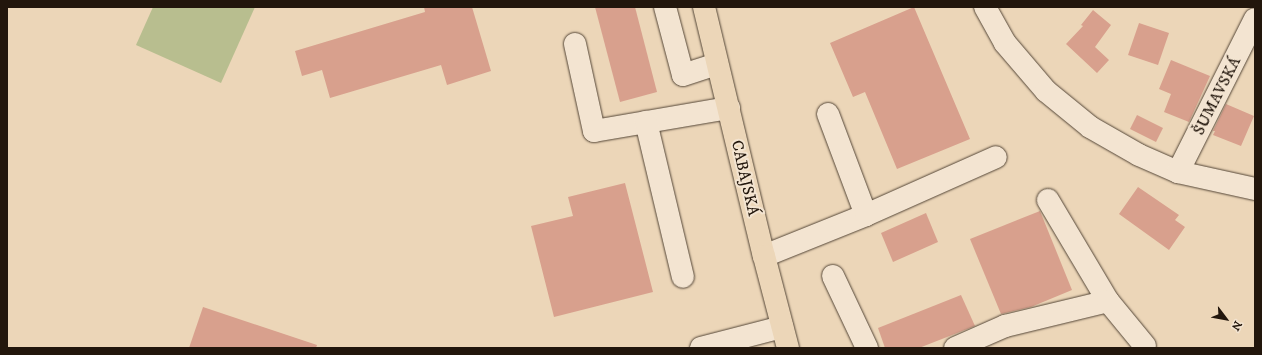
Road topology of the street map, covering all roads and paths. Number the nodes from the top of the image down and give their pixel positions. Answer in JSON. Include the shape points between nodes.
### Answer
{"nodes":[{"id":1,"x":665,"y":7,"type":"edge"},
{"id":2,"x":704,"y":7,"type":"edge"},
{"id":3,"x":985,"y":7,"type":"edge"},
{"id":4,"x":1255,"y":19,"type":"edge"},
{"id":5,"x":575,"y":44,"type":"dead end"},
{"id":6,"x":717,"y":64,"type":"junction"},
{"id":7,"x":729,"y":108,"type":"junction"},
{"id":8,"x":828,"y":114,"type":"dead end"},
{"id":9,"x":646,"y":122,"type":"junction"},
{"id":10,"x":996,"y":157,"type":"dead end"},
{"id":11,"x":1178,"y":172,"type":"junction"},
{"id":12,"x":1255,"y":189,"type":"edge"},
{"id":13,"x":1048,"y":200,"type":"dead end"},
{"id":14,"x":866,"y":215,"type":"junction"},
{"id":15,"x":764,"y":256,"type":"junction"},
{"id":16,"x":833,"y":276,"type":"dead end"},
{"id":17,"x":683,"y":277,"type":"dead end"},
{"id":18,"x":1108,"y":301,"type":"junction"},
{"id":19,"x":782,"y":327,"type":"junction"},
{"id":20,"x":1145,"y":346,"type":"dead end"},
{"id":21,"x":701,"y":348,"type":"edge"},
{"id":22,"x":788,"y":348,"type":"edge"},
{"id":23,"x":867,"y":348,"type":"edge"},
{"id":24,"x":955,"y":348,"type":"edge"}],
"edges":[{"from":1,"to":6,"type":"street","via":[[682,75]]},
{"from":2,"to":6,"type":"main road","name":"CABAJSKÁ"},
{"from":3,"to":11,"type":"street","via":[[1005,43],[1046,91],[1090,127],[1139,155]]},
{"from":4,"to":11,"type":"street","name":"ŠUMAVSKÁ"},
{"from":5,"to":9,"type":"street","via":[[594,131]]},
{"from":6,"to":7,"type":"main road","name":"CABAJSKÁ"},
{"from":7,"to":9,"type":"street"},
{"from":7,"to":15,"type":"main road","name":"CABAJSKÁ"},
{"from":8,"to":14,"type":"street"},
{"from":9,"to":17,"type":"street"},
{"from":10,"to":14,"type":"street"},
{"from":11,"to":12,"type":"street"},
{"from":13,"to":18,"type":"street"},
{"from":14,"to":15,"type":"street"},
{"from":15,"to":19,"type":"main road","name":"CABAJSKÁ"},
{"from":16,"to":23,"type":"street"},
{"from":18,"to":20,"type":"street"},
{"from":18,"to":24,"type":"street","via":[[1005,326]]},
{"from":19,"to":21,"type":"street"},
{"from":19,"to":22,"type":"main road","name":"CABAJSKÁ"}]}
